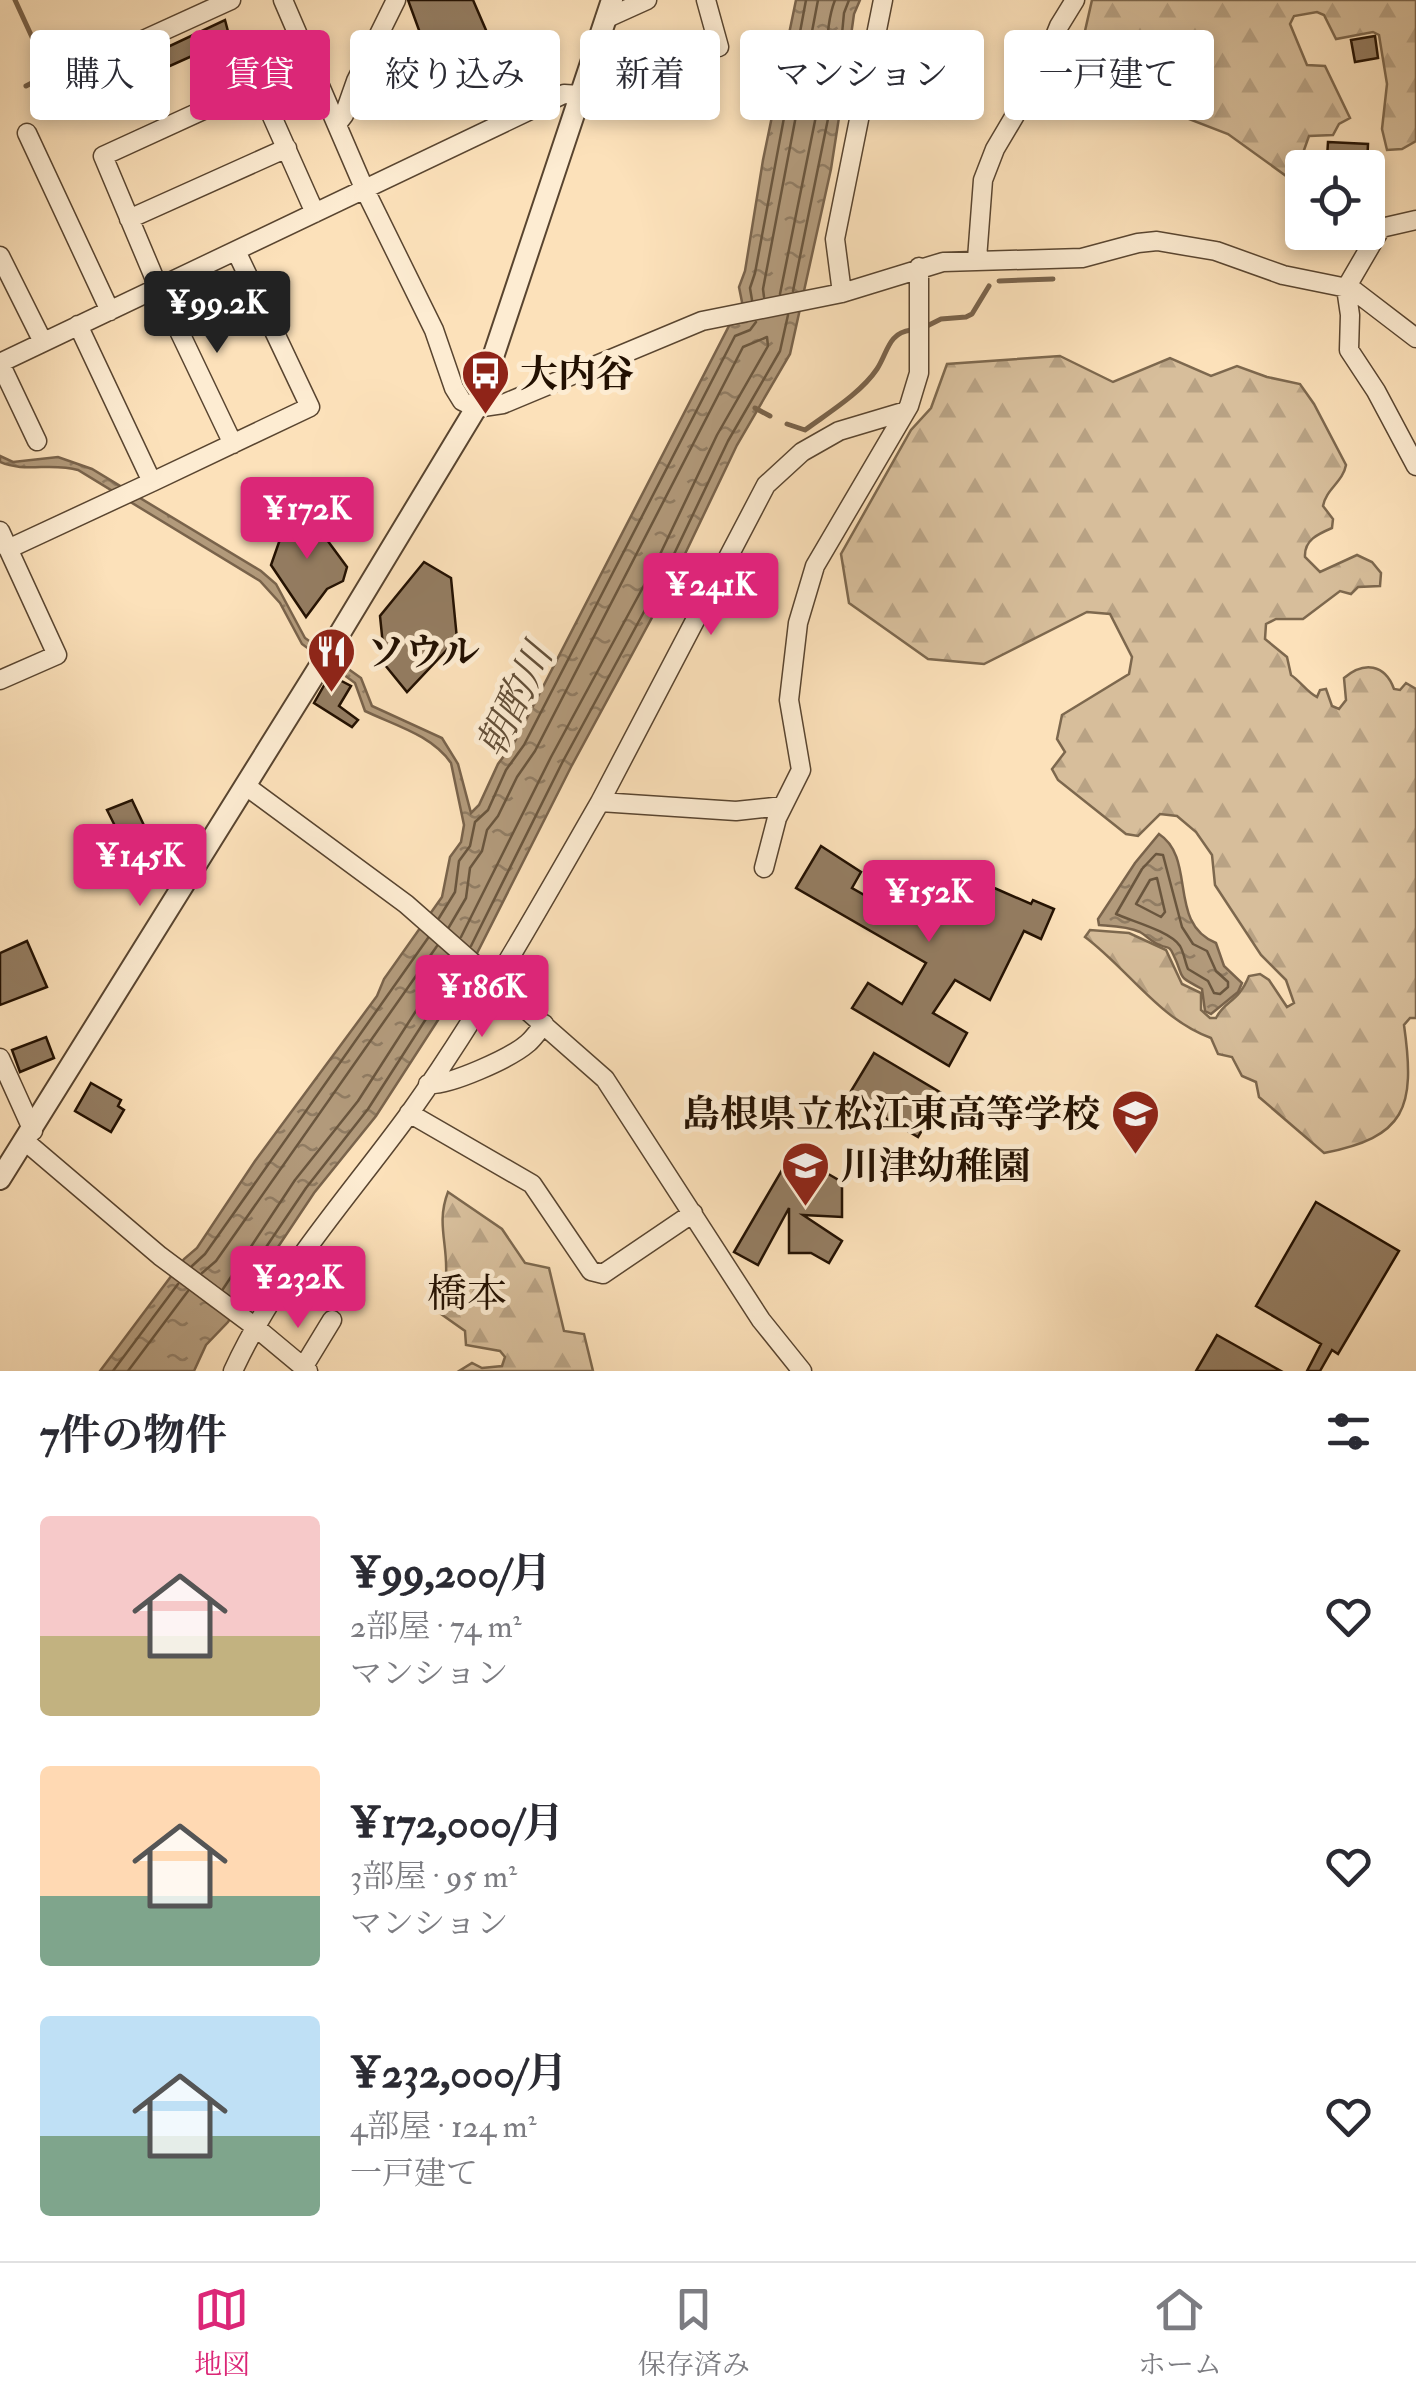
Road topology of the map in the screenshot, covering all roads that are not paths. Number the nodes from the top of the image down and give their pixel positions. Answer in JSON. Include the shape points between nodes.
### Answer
{"nodes":[{"id":1,"x":232,"y":0,"type":"edge"},
{"id":2,"x":283,"y":0,"type":"edge"},
{"id":3,"x":396,"y":0,"type":"edge"},
{"id":4,"x":647,"y":0,"type":"edge"},
{"id":5,"x":706,"y":0,"type":"edge"},
{"id":6,"x":883,"y":0,"type":"edge"},
{"id":7,"x":1075,"y":0,"type":"edge"},
{"id":8,"x":608,"y":10,"type":"edge"},
{"id":9,"x":165,"y":30,"type":"edge"},
{"id":10,"x":714,"y":30,"type":"edge"},
{"id":11,"x":580,"y":95,"type":"joint"},
{"id":12,"x":336,"y":124,"type":"junction"},
{"id":13,"x":27,"y":133,"type":"dead end"},
{"id":14,"x":287,"y":148,"type":"junction"},
{"id":15,"x":364,"y":188,"type":"junction"},
{"id":16,"x":315,"y":213,"type":"junction"},
{"id":17,"x":129,"y":219,"type":"junction"},
{"id":18,"x":1416,"y":220,"type":"edge"},
{"id":19,"x":237,"y":253,"type":"junction"},
{"id":20,"x":0,"y":256,"type":"edge"},
{"id":21,"x":976,"y":259,"type":"junction"},
{"id":22,"x":919,"y":267,"type":"junction"},
{"id":23,"x":159,"y":288,"type":"junction"},
{"id":24,"x":1346,"y":288,"type":"junction"},
{"id":25,"x":834,"y":295,"type":"junction"},
{"id":26,"x":110,"y":310,"type":"junction"},
{"id":27,"x":78,"y":326,"type":"junction"},
{"id":28,"x":1416,"y":338,"type":"edge"},
{"id":29,"x":43,"y":342,"type":"junction"},
{"id":30,"x":0,"y":363,"type":"edge"},
{"id":31,"x":476,"y":408,"type":"junction"},
{"id":32,"x":906,"y":410,"type":"junction"},
{"id":33,"x":37,"y":442,"type":"dead end"},
{"id":34,"x":233,"y":444,"type":"junction"},
{"id":35,"x":1416,"y":466,"type":"edge"},
{"id":36,"x":152,"y":482,"type":"junction"},
{"id":37,"x":0,"y":530,"type":"edge"},
{"id":38,"x":8,"y":549,"type":"junction"},
{"id":39,"x":0,"y":680,"type":"edge"},
{"id":40,"x":246,"y":786,"type":"junction"},
{"id":41,"x":600,"y":802,"type":"junction"},
{"id":42,"x":783,"y":806,"type":"junction"},
{"id":43,"x":764,"y":868,"type":"dead end"},
{"id":44,"x":493,"y":978,"type":"junction"},
{"id":45,"x":544,"y":1024,"type":"junction"},
{"id":46,"x":0,"y":1058,"type":"edge"},
{"id":47,"x":428,"y":1084,"type":"junction"},
{"id":48,"x":409,"y":1113,"type":"junction"},
{"id":49,"x":29,"y":1136,"type":"junction"},
{"id":50,"x":0,"y":1179,"type":"edge"},
{"id":51,"x":693,"y":1213,"type":"junction"},
{"id":52,"x":332,"y":1320,"type":"dead end"},
{"id":53,"x":250,"y":1322,"type":"junction"},
{"id":54,"x":306,"y":1369,"type":"edge"},
{"id":55,"x":233,"y":1371,"type":"edge"},
{"id":56,"x":802,"y":1371,"type":"edge"}],
"edges":[{"from":1,"to":9,"type":"street"},
{"from":2,"to":12,"type":"street"},
{"from":3,"to":12,"type":"street"},
{"from":4,"to":8,"type":"street"},
{"from":5,"to":10,"type":"street"},
{"from":6,"to":25,"type":"street","via":[[835,239]]},
{"from":7,"to":21,"type":"street","via":[[995,149],[984,180]]},
{"from":11,"to":15,"type":"street","via":[[564,94]]},
{"from":11,"to":31,"type":"street"},
{"from":12,"to":15,"type":"street"},
{"from":13,"to":26,"type":"street"},
{"from":14,"to":16,"type":"street"},
{"from":14,"to":17,"type":"street"},
{"from":14,"to":17,"type":"street","via":[[258,85],[102,156]]},
{"from":15,"to":16,"type":"street"},
{"from":15,"to":31,"type":"street","via":[[434,330],[454,388]]},
{"from":16,"to":19,"type":"street"},
{"from":17,"to":23,"type":"street"},
{"from":18,"to":24,"type":"street","via":[[1381,228]]},
{"from":19,"to":23,"type":"street"},
{"from":19,"to":34,"type":"street","via":[[310,407]]},
{"from":20,"to":29,"type":"street"},
{"from":21,"to":22,"type":"street"},
{"from":21,"to":24,"type":"street","via":[[1082,258],[1157,241]]},
{"from":22,"to":25,"type":"street"},
{"from":22,"to":32,"type":"street","via":[[918,372]]},
{"from":23,"to":26,"type":"street"},
{"from":23,"to":34,"type":"street"},
{"from":24,"to":28,"type":"street"},
{"from":24,"to":35,"type":"street","via":[[1349,350]]},
{"from":25,"to":31,"type":"street","via":[[702,321],[502,404]]},
{"from":26,"to":27,"type":"street"},
{"from":27,"to":29,"type":"street"},
{"from":27,"to":36,"type":"street"},
{"from":29,"to":30,"type":"street"},
{"from":30,"to":33,"type":"street"},
{"from":31,"to":40,"type":"street"},
{"from":32,"to":41,"type":"street","via":[[839,431],[802,452],[766,485]]},
{"from":32,"to":42,"type":"street","via":[[816,566],[798,623],[789,700],[801,770]]},
{"from":34,"to":36,"type":"street"},
{"from":36,"to":38,"type":"street"},
{"from":37,"to":38,"type":"street"},
{"from":38,"to":39,"type":"street","via":[[57,655]]},
{"from":40,"to":44,"type":"street","via":[[406,904]]},
{"from":40,"to":49,"type":"street"},
{"from":41,"to":42,"type":"street","via":[[736,811]]},
{"from":41,"to":44,"type":"street"},
{"from":42,"to":43,"type":"street"},
{"from":44,"to":45,"type":"street"},
{"from":44,"to":47,"type":"street"},
{"from":45,"to":47,"type":"street","via":[[514,1052]]},
{"from":45,"to":51,"type":"street","via":[[605,1079]]},
{"from":46,"to":49,"type":"street"},
{"from":47,"to":48,"type":"street"},
{"from":48,"to":51,"type":"street","via":[[532,1184],[591,1271],[603,1274]]},
{"from":48,"to":53,"type":"street"},
{"from":49,"to":50,"type":"street"},
{"from":49,"to":53,"type":"street","via":[[160,1256]]},
{"from":51,"to":56,"type":"street"},
{"from":52,"to":54,"type":"street"},
{"from":53,"to":54,"type":"street"},
{"from":53,"to":55,"type":"street"}]}
